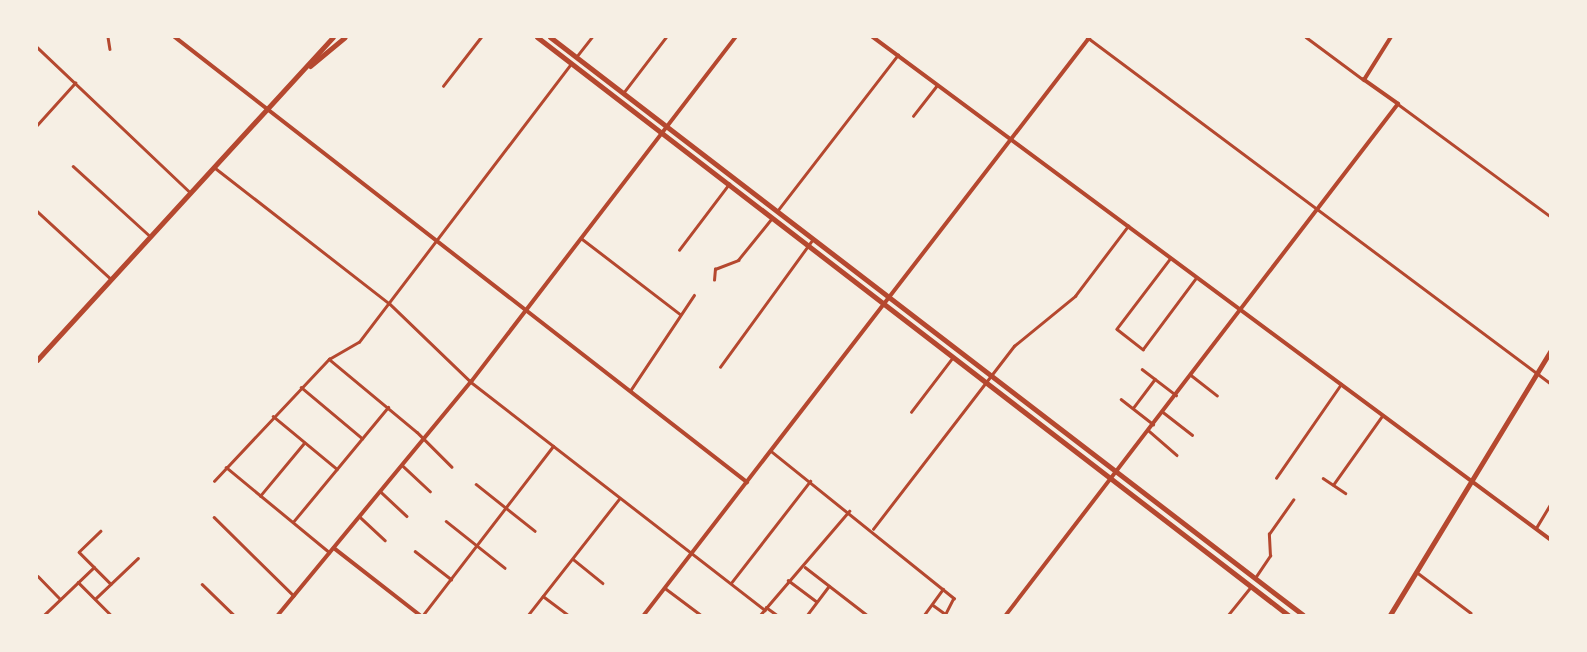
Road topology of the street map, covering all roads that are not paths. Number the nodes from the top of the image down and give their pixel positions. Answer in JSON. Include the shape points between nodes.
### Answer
{"nodes":[{"id":1,"x":108,"y":37,"type":"edge"},
{"id":2,"x":175,"y":37,"type":"edge"},
{"id":3,"x":333,"y":37,"type":"edge"},
{"id":4,"x":345,"y":37,"type":"edge"},
{"id":5,"x":481,"y":37,"type":"edge"},
{"id":6,"x":537,"y":37,"type":"edge"},
{"id":7,"x":550,"y":37,"type":"edge"},
{"id":8,"x":592,"y":37,"type":"edge"},
{"id":9,"x":666,"y":37,"type":"edge"},
{"id":10,"x":736,"y":37,"type":"edge"},
{"id":11,"x":873,"y":37,"type":"edge"},
{"id":12,"x":1089,"y":37,"type":"edge"},
{"id":13,"x":1306,"y":37,"type":"edge"},
{"id":14,"x":1391,"y":37,"type":"edge"},
{"id":15,"x":37,"y":47,"type":"edge"},
{"id":16,"x":110,"y":49,"type":"dead end"},
{"id":17,"x":898,"y":55,"type":"junction"},
{"id":18,"x":576,"y":57,"type":"junction"},
{"id":19,"x":572,"y":63,"type":"junction"},
{"id":20,"x":302,"y":71,"type":"junction"},
{"id":21,"x":1364,"y":80,"type":"junction"},
{"id":22,"x":75,"y":83,"type":"junction"},
{"id":23,"x":937,"y":85,"type":"junction"},
{"id":24,"x":443,"y":86,"type":"dead end"},
{"id":25,"x":623,"y":93,"type":"junction"},
{"id":26,"x":1398,"y":104,"type":"junction"},
{"id":27,"x":268,"y":108,"type":"junction"},
{"id":28,"x":913,"y":116,"type":"dead end"},
{"id":29,"x":37,"y":125,"type":"edge"},
{"id":30,"x":667,"y":126,"type":"junction"},
{"id":31,"x":662,"y":133,"type":"junction"},
{"id":32,"x":1011,"y":139,"type":"junction"},
{"id":33,"x":73,"y":166,"type":"dead end"},
{"id":34,"x":214,"y":166,"type":"junction"},
{"id":35,"x":729,"y":184,"type":"junction"},
{"id":36,"x":190,"y":192,"type":"junction"},
{"id":37,"x":1319,"y":208,"type":"junction"},
{"id":38,"x":37,"y":211,"type":"edge"},
{"id":39,"x":777,"y":211,"type":"junction"},
{"id":40,"x":1550,"y":216,"type":"edge"},
{"id":41,"x":772,"y":218,"type":"junction"},
{"id":42,"x":1128,"y":226,"type":"junction"},
{"id":43,"x":150,"y":236,"type":"junction"},
{"id":44,"x":581,"y":238,"type":"junction"},
{"id":45,"x":813,"y":239,"type":"junction"},
{"id":46,"x":436,"y":240,"type":"junction"},
{"id":47,"x":809,"y":246,"type":"junction"},
{"id":48,"x":679,"y":250,"type":"dead end"},
{"id":49,"x":1171,"y":258,"type":"junction"},
{"id":50,"x":1197,"y":277,"type":"junction"},
{"id":51,"x":111,"y":279,"type":"junction"},
{"id":52,"x":714,"y":281,"type":"dead end"},
{"id":53,"x":694,"y":295,"type":"dead end"},
{"id":54,"x":889,"y":297,"type":"junction"},
{"id":55,"x":389,"y":303,"type":"junction"},
{"id":56,"x":884,"y":303,"type":"junction"},
{"id":57,"x":526,"y":310,"type":"junction"},
{"id":58,"x":1241,"y":310,"type":"junction"},
{"id":59,"x":680,"y":314,"type":"junction"},
{"id":60,"x":1550,"y":352,"type":"edge"},
{"id":61,"x":953,"y":357,"type":"junction"},
{"id":62,"x":37,"y":359,"type":"edge"},
{"id":63,"x":329,"y":359,"type":"junction"},
{"id":64,"x":720,"y":367,"type":"dead end"},
{"id":65,"x":1142,"y":369,"type":"dead end"},
{"id":66,"x":1538,"y":372,"type":"junction"},
{"id":67,"x":1191,"y":375,"type":"junction"},
{"id":68,"x":991,"y":376,"type":"junction"},
{"id":69,"x":1155,"y":379,"type":"junction"},
{"id":70,"x":471,"y":382,"type":"junction"},
{"id":71,"x":986,"y":382,"type":"junction"},
{"id":72,"x":1550,"y":383,"type":"edge"},
{"id":73,"x":1341,"y":384,"type":"junction"},
{"id":74,"x":301,"y":387,"type":"junction"},
{"id":75,"x":630,"y":391,"type":"junction"},
{"id":76,"x":1176,"y":395,"type":"junction"},
{"id":77,"x":1217,"y":395,"type":"dead end"},
{"id":78,"x":1121,"y":399,"type":"dead end"},
{"id":79,"x":388,"y":407,"type":"junction"},
{"id":80,"x":1133,"y":408,"type":"junction"},
{"id":81,"x":911,"y":412,"type":"dead end"},
{"id":82,"x":1163,"y":412,"type":"junction"},
{"id":83,"x":1383,"y":415,"type":"junction"},
{"id":84,"x":273,"y":416,"type":"junction"},
{"id":85,"x":1153,"y":424,"type":"junction"},
{"id":86,"x":1148,"y":430,"type":"junction"},
{"id":87,"x":1192,"y":435,"type":"dead end"},
{"id":88,"x":362,"y":438,"type":"junction"},
{"id":89,"x":425,"y":439,"type":"junction"},
{"id":90,"x":304,"y":443,"type":"junction"},
{"id":91,"x":554,"y":446,"type":"junction"},
{"id":92,"x":771,"y":451,"type":"junction"},
{"id":93,"x":1177,"y":455,"type":"dead end"},
{"id":94,"x":403,"y":466,"type":"junction"},
{"id":95,"x":226,"y":467,"type":"junction"},
{"id":96,"x":452,"y":467,"type":"dead end"},
{"id":97,"x":337,"y":469,"type":"junction"},
{"id":98,"x":1117,"y":472,"type":"junction"},
{"id":99,"x":1276,"y":478,"type":"dead end"},
{"id":100,"x":1323,"y":478,"type":"dead end"},
{"id":101,"x":1111,"y":479,"type":"junction"},
{"id":102,"x":214,"y":481,"type":"dead end"},
{"id":103,"x":810,"y":481,"type":"junction"},
{"id":104,"x":1472,"y":481,"type":"junction"},
{"id":105,"x":747,"y":482,"type":"junction"},
{"id":106,"x":476,"y":484,"type":"dead end"},
{"id":107,"x":1333,"y":485,"type":"junction"},
{"id":108,"x":430,"y":491,"type":"dead end"},
{"id":109,"x":381,"y":492,"type":"junction"},
{"id":110,"x":1345,"y":493,"type":"dead end"},
{"id":111,"x":260,"y":496,"type":"junction"},
{"id":112,"x":620,"y":498,"type":"junction"},
{"id":113,"x":1293,"y":500,"type":"dead end"},
{"id":114,"x":1550,"y":505,"type":"edge"},
{"id":115,"x":506,"y":508,"type":"junction"},
{"id":116,"x":849,"y":511,"type":"junction"},
{"id":117,"x":407,"y":516,"type":"dead end"},
{"id":118,"x":214,"y":517,"type":"dead end"},
{"id":119,"x":360,"y":517,"type":"junction"},
{"id":120,"x":446,"y":521,"type":"dead end"},
{"id":121,"x":293,"y":522,"type":"junction"},
{"id":122,"x":1536,"y":528,"type":"junction"},
{"id":123,"x":873,"y":529,"type":"junction"},
{"id":124,"x":101,"y":531,"type":"dead end"},
{"id":125,"x":535,"y":531,"type":"dead end"},
{"id":126,"x":1550,"y":538,"type":"edge"},
{"id":127,"x":385,"y":540,"type":"dead end"},
{"id":128,"x":477,"y":545,"type":"junction"},
{"id":129,"x":334,"y":548,"type":"junction"},
{"id":130,"x":415,"y":551,"type":"dead end"},
{"id":131,"x":330,"y":553,"type":"junction"},
{"id":132,"x":691,"y":554,"type":"junction"},
{"id":133,"x":138,"y":558,"type":"dead end"},
{"id":134,"x":573,"y":558,"type":"junction"},
{"id":135,"x":94,"y":566,"type":"junction"},
{"id":136,"x":805,"y":567,"type":"junction"},
{"id":137,"x":505,"y":568,"type":"dead end"},
{"id":138,"x":1416,"y":572,"type":"junction"},
{"id":139,"x":38,"y":576,"type":"edge"},
{"id":140,"x":451,"y":579,"type":"junction"},
{"id":141,"x":1255,"y":579,"type":"junction"},
{"id":142,"x":788,"y":580,"type":"junction"},
{"id":143,"x":78,"y":582,"type":"junction"},
{"id":144,"x":603,"y":583,"type":"dead end"},
{"id":145,"x":730,"y":583,"type":"junction"},
{"id":146,"x":111,"y":584,"type":"junction"},
{"id":147,"x":202,"y":584,"type":"dead end"},
{"id":148,"x":829,"y":586,"type":"junction"},
{"id":149,"x":1251,"y":587,"type":"junction"},
{"id":150,"x":665,"y":588,"type":"junction"},
{"id":151,"x":943,"y":589,"type":"junction"},
{"id":152,"x":295,"y":596,"type":"junction"},
{"id":153,"x":543,"y":596,"type":"junction"},
{"id":154,"x":60,"y":599,"type":"junction"},
{"id":155,"x":95,"y":599,"type":"junction"},
{"id":156,"x":817,"y":602,"type":"junction"},
{"id":157,"x":932,"y":604,"type":"junction"},
{"id":158,"x":766,"y":608,"type":"junction"},
{"id":159,"x":1471,"y":613,"type":"dead end"},
{"id":160,"x":47,"y":614,"type":"edge"},
{"id":161,"x":111,"y":615,"type":"edge"},
{"id":162,"x":234,"y":615,"type":"edge"},
{"id":163,"x":278,"y":615,"type":"edge"},
{"id":164,"x":421,"y":615,"type":"edge"},
{"id":165,"x":528,"y":615,"type":"edge"},
{"id":166,"x":568,"y":615,"type":"edge"},
{"id":167,"x":644,"y":615,"type":"edge"},
{"id":168,"x":701,"y":615,"type":"edge"},
{"id":169,"x":760,"y":615,"type":"edge"},
{"id":170,"x":777,"y":615,"type":"edge"},
{"id":171,"x":807,"y":615,"type":"edge"},
{"id":172,"x":867,"y":615,"type":"edge"},
{"id":173,"x":924,"y":615,"type":"edge"},
{"id":174,"x":947,"y":615,"type":"edge"},
{"id":175,"x":1006,"y":615,"type":"edge"},
{"id":176,"x":1228,"y":615,"type":"edge"},
{"id":177,"x":1287,"y":615,"type":"edge"},
{"id":178,"x":1303,"y":615,"type":"edge"},
{"id":179,"x":1391,"y":615,"type":"edge"}],
"edges":[{"from":1,"to":16,"type":"street"},
{"from":2,"to":27,"type":"street"},
{"from":3,"to":20,"type":"main road"},
{"from":4,"to":20,"type":"main road"},
{"from":5,"to":24,"type":"street"},
{"from":6,"to":19,"type":"main road"},
{"from":7,"to":18,"type":"main road"},
{"from":8,"to":18,"type":"street"},
{"from":9,"to":25,"type":"street"},
{"from":10,"to":30,"type":"street"},
{"from":11,"to":17,"type":"street"},
{"from":12,"to":32,"type":"street"},
{"from":12,"to":37,"type":"street"},
{"from":13,"to":21,"type":"street"},
{"from":14,"to":21,"type":"street"},
{"from":15,"to":22,"type":"street"},
{"from":17,"to":23,"type":"street"},
{"from":17,"to":39,"type":"street"},
{"from":18,"to":19,"type":"street"},
{"from":18,"to":25,"type":"main road"},
{"from":19,"to":31,"type":"main road"},
{"from":19,"to":46,"type":"street"},
{"from":20,"to":27,"type":"main road"},
{"from":21,"to":26,"type":"street"},
{"from":22,"to":29,"type":"street"},
{"from":22,"to":36,"type":"street"},
{"from":23,"to":28,"type":"street"},
{"from":23,"to":32,"type":"street"},
{"from":25,"to":30,"type":"main road"},
{"from":26,"to":37,"type":"street"},
{"from":26,"to":40,"type":"street"},
{"from":27,"to":34,"type":"main road"},
{"from":27,"to":46,"type":"street"},
{"from":30,"to":31,"type":"street"},
{"from":30,"to":39,"type":"main road"},
{"from":31,"to":35,"type":"main road"},
{"from":31,"to":44,"type":"street"},
{"from":32,"to":42,"type":"street"},
{"from":32,"to":54,"type":"street"},
{"from":33,"to":43,"type":"street"},
{"from":34,"to":36,"type":"main road"},
{"from":34,"to":55,"type":"street"},
{"from":35,"to":41,"type":"main road"},
{"from":35,"to":48,"type":"street"},
{"from":36,"to":43,"type":"main road"},
{"from":37,"to":58,"type":"street"},
{"from":37,"to":66,"type":"street"},
{"from":38,"to":51,"type":"street"},
{"from":39,"to":45,"type":"main road"},
{"from":41,"to":47,"type":"main road"},
{"from":41,"to":52,"type":"street","via":[[738,260],[715,269]]},
{"from":42,"to":49,"type":"street"},
{"from":42,"to":68,"type":"street","via":[[1074,296],[1020,339]]},
{"from":43,"to":51,"type":"main road"},
{"from":44,"to":57,"type":"street"},
{"from":44,"to":59,"type":"street"},
{"from":45,"to":47,"type":"street"},
{"from":45,"to":54,"type":"main road"},
{"from":46,"to":55,"type":"street"},
{"from":46,"to":57,"type":"street"},
{"from":47,"to":56,"type":"main road"},
{"from":47,"to":64,"type":"street"},
{"from":49,"to":50,"type":"street"},
{"from":49,"to":50,"type":"street","via":[[1117,329],[1143,349]]},
{"from":50,"to":58,"type":"street"},
{"from":51,"to":62,"type":"main road"},
{"from":53,"to":59,"type":"street"},
{"from":54,"to":56,"type":"street"},
{"from":54,"to":68,"type":"main road"},
{"from":55,"to":63,"type":"street","via":[[357,344]]},
{"from":55,"to":70,"type":"street"},
{"from":56,"to":61,"type":"main road"},
{"from":56,"to":92,"type":"street"},
{"from":57,"to":70,"type":"street"},
{"from":57,"to":75,"type":"street"},
{"from":58,"to":67,"type":"street"},
{"from":58,"to":73,"type":"street"},
{"from":59,"to":75,"type":"street","via":[[660,352]]},
{"from":60,"to":66,"type":"main road"},
{"from":61,"to":71,"type":"main road"},
{"from":61,"to":81,"type":"street"},
{"from":63,"to":74,"type":"street"},
{"from":63,"to":79,"type":"street"},
{"from":65,"to":69,"type":"street"},
{"from":66,"to":72,"type":"street"},
{"from":66,"to":104,"type":"main road"},
{"from":67,"to":76,"type":"street"},
{"from":67,"to":77,"type":"street"},
{"from":68,"to":71,"type":"street"},
{"from":68,"to":98,"type":"main road"},
{"from":69,"to":76,"type":"street"},
{"from":69,"to":80,"type":"street"},
{"from":70,"to":89,"type":"street"},
{"from":70,"to":91,"type":"street"},
{"from":71,"to":101,"type":"main road"},
{"from":71,"to":123,"type":"street"},
{"from":73,"to":83,"type":"street"},
{"from":73,"to":99,"type":"street"},
{"from":74,"to":84,"type":"street"},
{"from":74,"to":88,"type":"street"},
{"from":75,"to":105,"type":"street"},
{"from":76,"to":82,"type":"street"},
{"from":78,"to":80,"type":"street"},
{"from":79,"to":88,"type":"street"},
{"from":79,"to":89,"type":"street"},
{"from":80,"to":85,"type":"street"},
{"from":82,"to":85,"type":"street"},
{"from":82,"to":87,"type":"street"},
{"from":83,"to":104,"type":"street"},
{"from":83,"to":107,"type":"street"},
{"from":84,"to":90,"type":"street"},
{"from":84,"to":95,"type":"street"},
{"from":85,"to":86,"type":"street"},
{"from":86,"to":93,"type":"street"},
{"from":86,"to":98,"type":"street"},
{"from":88,"to":97,"type":"street"},
{"from":89,"to":94,"type":"street"},
{"from":89,"to":96,"type":"street"},
{"from":90,"to":97,"type":"street"},
{"from":90,"to":111,"type":"street"},
{"from":91,"to":112,"type":"street"},
{"from":91,"to":115,"type":"street"},
{"from":92,"to":103,"type":"street"},
{"from":92,"to":105,"type":"street"},
{"from":94,"to":108,"type":"street"},
{"from":94,"to":109,"type":"street"},
{"from":95,"to":102,"type":"street"},
{"from":95,"to":111,"type":"street"},
{"from":97,"to":121,"type":"street"},
{"from":98,"to":101,"type":"street"},
{"from":98,"to":141,"type":"main road"},
{"from":100,"to":107,"type":"street"},
{"from":101,"to":149,"type":"main road"},
{"from":101,"to":175,"type":"street"},
{"from":103,"to":116,"type":"street"},
{"from":103,"to":145,"type":"street"},
{"from":104,"to":122,"type":"street"},
{"from":104,"to":138,"type":"main road"},
{"from":105,"to":132,"type":"street"},
{"from":106,"to":115,"type":"street"},
{"from":107,"to":110,"type":"street"},
{"from":109,"to":117,"type":"street"},
{"from":109,"to":119,"type":"street"},
{"from":111,"to":121,"type":"street"},
{"from":112,"to":132,"type":"street"},
{"from":112,"to":134,"type":"street"},
{"from":113,"to":141,"type":"street","via":[[1269,534],[1270,556]]},
{"from":114,"to":122,"type":"street"},
{"from":115,"to":125,"type":"street"},
{"from":115,"to":128,"type":"street"},
{"from":116,"to":123,"type":"street"},
{"from":116,"to":136,"type":"street"},
{"from":118,"to":152,"type":"street"},
{"from":119,"to":127,"type":"street"},
{"from":119,"to":129,"type":"street"},
{"from":120,"to":128,"type":"street"},
{"from":121,"to":131,"type":"street"},
{"from":122,"to":126,"type":"street"},
{"from":123,"to":151,"type":"street","via":[[872,534]]},
{"from":124,"to":135,"type":"street","via":[[79,552]]},
{"from":128,"to":137,"type":"street"},
{"from":128,"to":140,"type":"street"},
{"from":129,"to":131,"type":"street"},
{"from":129,"to":164,"type":"street"},
{"from":130,"to":140,"type":"street"},
{"from":131,"to":152,"type":"street"},
{"from":132,"to":145,"type":"street"},
{"from":132,"to":150,"type":"street"},
{"from":133,"to":146,"type":"street"},
{"from":134,"to":144,"type":"street"},
{"from":134,"to":153,"type":"street"},
{"from":135,"to":143,"type":"street"},
{"from":135,"to":146,"type":"street"},
{"from":136,"to":142,"type":"street"},
{"from":136,"to":148,"type":"street"},
{"from":138,"to":159,"type":"street"},
{"from":138,"to":179,"type":"main road"},
{"from":139,"to":154,"type":"street"},
{"from":140,"to":164,"type":"street"},
{"from":141,"to":178,"type":"main road"},
{"from":142,"to":156,"type":"street"},
{"from":142,"to":158,"type":"street"},
{"from":143,"to":154,"type":"street"},
{"from":143,"to":155,"type":"street"},
{"from":145,"to":158,"type":"street"},
{"from":146,"to":155,"type":"street"},
{"from":147,"to":162,"type":"street"},
{"from":148,"to":156,"type":"street"},
{"from":148,"to":172,"type":"street"},
{"from":149,"to":176,"type":"street"},
{"from":149,"to":177,"type":"main road"},
{"from":150,"to":167,"type":"street"},
{"from":150,"to":168,"type":"street"},
{"from":151,"to":157,"type":"street"},
{"from":151,"to":174,"type":"street","via":[[956,600]]},
{"from":152,"to":163,"type":"street"},
{"from":153,"to":165,"type":"street"},
{"from":153,"to":166,"type":"street"},
{"from":154,"to":160,"type":"street"},
{"from":155,"to":161,"type":"street"},
{"from":156,"to":171,"type":"street"},
{"from":157,"to":173,"type":"street"},
{"from":157,"to":174,"type":"street"},
{"from":158,"to":169,"type":"street"},
{"from":158,"to":170,"type":"street"}]}
